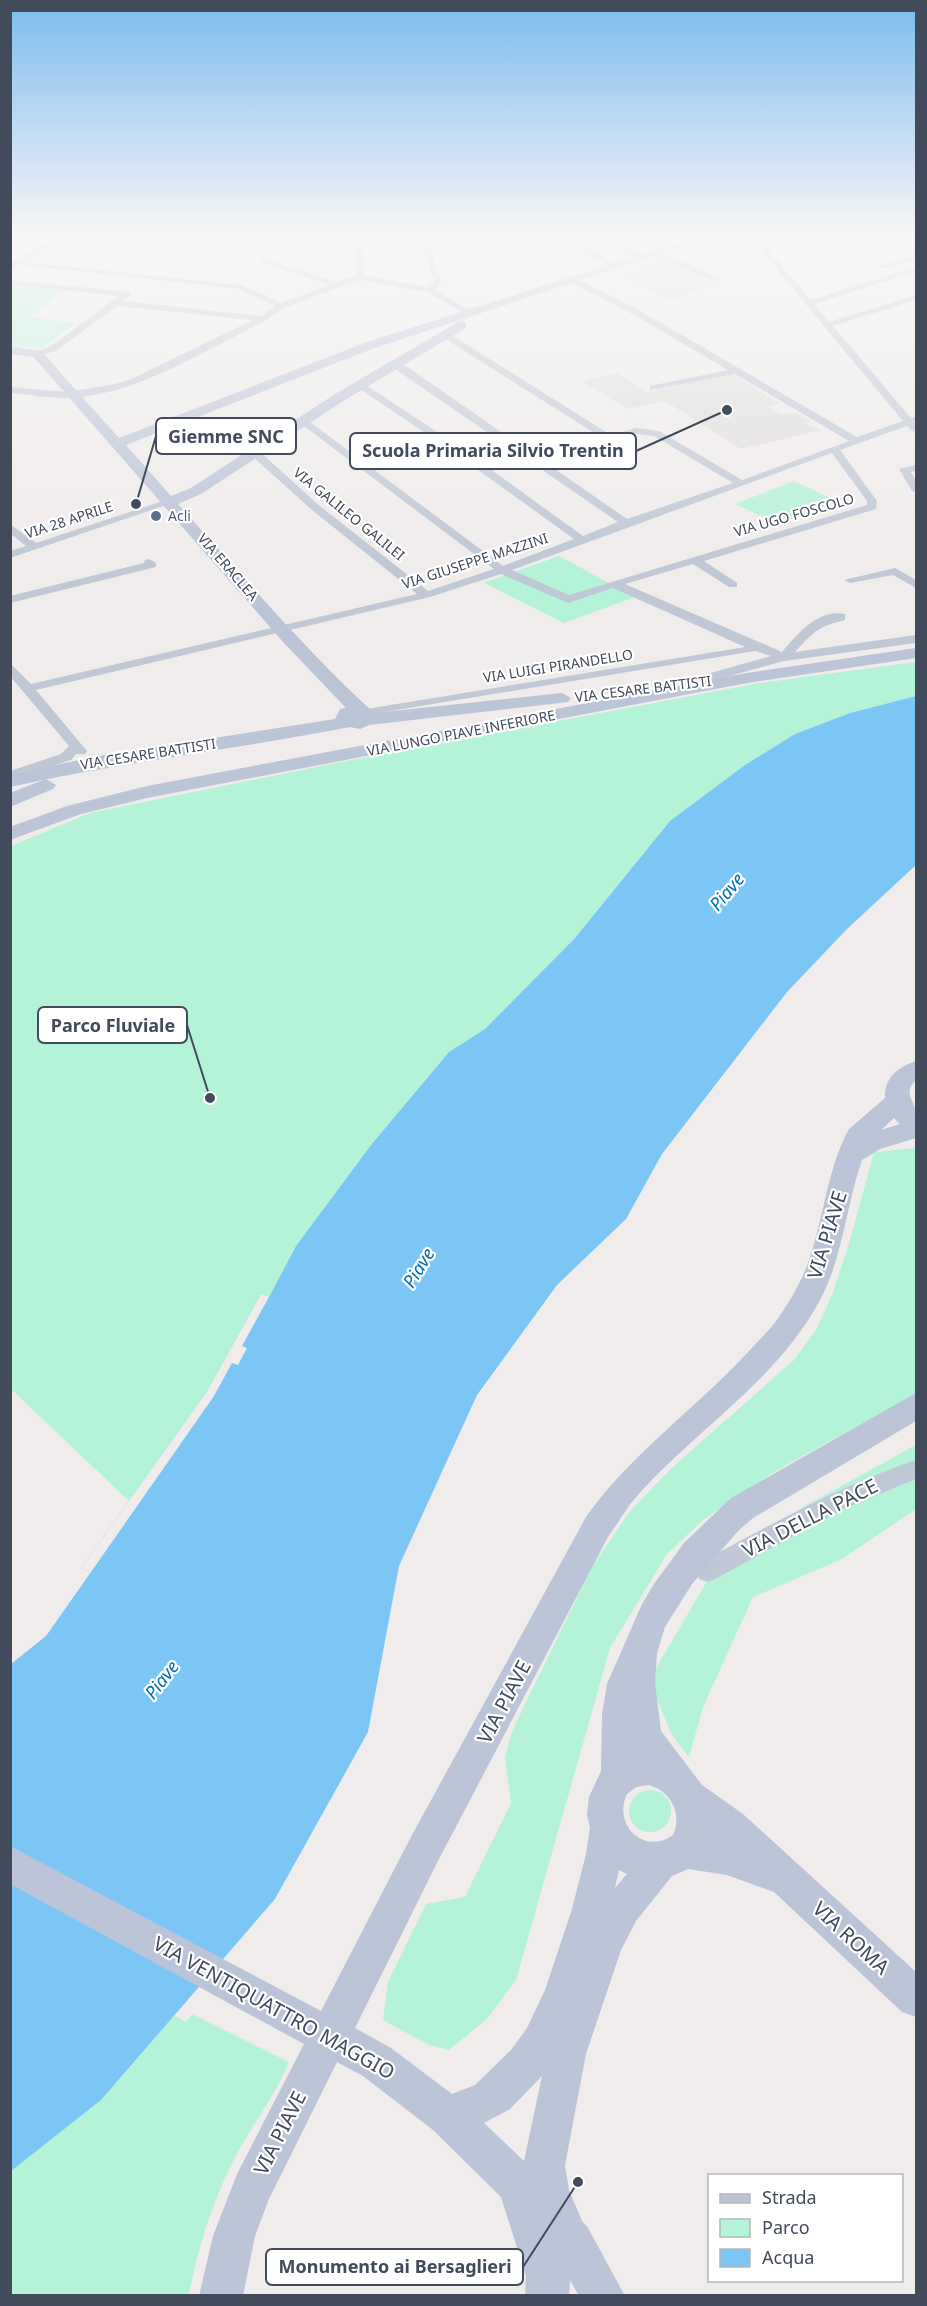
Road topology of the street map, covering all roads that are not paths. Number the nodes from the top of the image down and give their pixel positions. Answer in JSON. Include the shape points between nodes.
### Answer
{"nodes":[{"id":1,"x":61,"y":343,"type":"edge"},
{"id":2,"x":213,"y":343,"type":"edge"},
{"id":3,"x":386,"y":343,"type":"edge"},
{"id":4,"x":432,"y":343,"type":"edge"},
{"id":5,"x":457,"y":343,"type":"edge"},
{"id":6,"x":689,"y":343,"type":"edge"},
{"id":7,"x":843,"y":343,"type":"edge"},
{"id":8,"x":10,"y":350,"type":"edge"},
{"id":9,"x":37,"y":354,"type":"junction"},
{"id":10,"x":395,"y":365,"type":"junction"},
{"id":11,"x":738,"y":371,"type":"junction"},
{"id":12,"x":360,"y":386,"type":"junction"},
{"id":13,"x":653,"y":388,"type":"dead end"},
{"id":14,"x":10,"y":390,"type":"edge"},
{"id":15,"x":75,"y":395,"type":"junction"},
{"id":16,"x":303,"y":421,"type":"junction"},
{"id":17,"x":914,"y":424,"type":"edge"},
{"id":18,"x":858,"y":442,"type":"junction"},
{"id":19,"x":119,"y":443,"type":"junction"},
{"id":20,"x":835,"y":450,"type":"junction"},
{"id":21,"x":256,"y":454,"type":"junction"},
{"id":22,"x":916,"y":468,"type":"edge"},
{"id":23,"x":741,"y":484,"type":"junction"},
{"id":24,"x":916,"y":489,"type":"edge"},
{"id":25,"x":170,"y":502,"type":"junction"},
{"id":26,"x":626,"y":523,"type":"junction"},
{"id":27,"x":10,"y":527,"type":"edge"},
{"id":28,"x":582,"y":540,"type":"junction"},
{"id":29,"x":34,"y":547,"type":"junction"},
{"id":30,"x":10,"y":555,"type":"edge"},
{"id":31,"x":693,"y":559,"type":"junction"},
{"id":32,"x":149,"y":562,"type":"dead end"},
{"id":33,"x":502,"y":570,"type":"junction"},
{"id":34,"x":850,"y":580,"type":"dead end"},
{"id":35,"x":615,"y":584,"type":"junction"},
{"id":36,"x":733,"y":585,"type":"dead end"},
{"id":37,"x":916,"y":585,"type":"edge"},
{"id":38,"x":426,"y":595,"type":"junction"},
{"id":39,"x":10,"y":600,"type":"edge"},
{"id":40,"x":841,"y":617,"type":"dead end"},
{"id":41,"x":282,"y":629,"type":"junction"},
{"id":42,"x":916,"y":639,"type":"edge"},
{"id":43,"x":754,"y":646,"type":"junction"},
{"id":44,"x":916,"y":653,"type":"edge"},
{"id":45,"x":784,"y":657,"type":"junction"},
{"id":46,"x":10,"y":667,"type":"edge"},
{"id":47,"x":747,"y":678,"type":"junction"},
{"id":48,"x":697,"y":681,"type":"junction"},
{"id":49,"x":29,"y":688,"type":"junction"},
{"id":50,"x":357,"y":716,"type":"junction"},
{"id":51,"x":150,"y":756,"type":"junction"},
{"id":52,"x":10,"y":776,"type":"edge"},
{"id":53,"x":70,"y":776,"type":"junction"},
{"id":54,"x":10,"y":782,"type":"edge"},
{"id":55,"x":10,"y":801,"type":"edge"},
{"id":56,"x":10,"y":834,"type":"edge"},
{"id":57,"x":916,"y":1070,"type":"edge"},
{"id":58,"x":897,"y":1101,"type":"junction"},
{"id":59,"x":916,"y":1124,"type":"edge"},
{"id":60,"x":916,"y":1130,"type":"edge"},
{"id":61,"x":851,"y":1155,"type":"junction"},
{"id":62,"x":916,"y":1406,"type":"edge"},
{"id":63,"x":916,"y":1470,"type":"edge"},
{"id":64,"x":706,"y":1571,"type":"dead end"},
{"id":65,"x":640,"y":1653,"type":"junction"},
{"id":66,"x":618,"y":1778,"type":"junction"},
{"id":67,"x":681,"y":1786,"type":"junction"},
{"id":68,"x":608,"y":1829,"type":"junction"},
{"id":69,"x":672,"y":1856,"type":"junction"},
{"id":70,"x":10,"y":1864,"type":"edge"},
{"id":71,"x":785,"y":1878,"type":"junction"},
{"id":72,"x":916,"y":1998,"type":"edge"},
{"id":73,"x":447,"y":2116,"type":"junction"},
{"id":74,"x":518,"y":2184,"type":"junction"},
{"id":75,"x":573,"y":2243,"type":"junction"},
{"id":76,"x":221,"y":2295,"type":"edge"},
{"id":77,"x":547,"y":2295,"type":"edge"},
{"id":78,"x":603,"y":2295,"type":"edge"}],
"edges":[{"from":1,"to":9,"type":"street"},
{"from":2,"to":15,"type":"street","via":[[132,382]]},
{"from":3,"to":19,"type":"street","via":[[318,364]]},
{"from":4,"to":10,"type":"street"},
{"from":5,"to":23,"type":"street","via":[[610,439],[636,432],[656,433]]},
{"from":6,"to":11,"type":"street"},
{"from":7,"to":17,"type":"street"},
{"from":8,"to":9,"type":"street"},
{"from":9,"to":15,"type":"street","name":"VIA ERACLEA"},
{"from":10,"to":12,"type":"street"},
{"from":10,"to":26,"type":"street"},
{"from":11,"to":13,"type":"street"},
{"from":11,"to":18,"type":"street"},
{"from":12,"to":16,"type":"street"},
{"from":12,"to":28,"type":"street"},
{"from":14,"to":15,"type":"street"},
{"from":15,"to":19,"type":"street","name":"VIA ERACLEA"},
{"from":16,"to":21,"type":"street"},
{"from":16,"to":33,"type":"street"},
{"from":17,"to":18,"type":"street","name":"VIA GIUSEPPE MAZZINI"},
{"from":18,"to":20,"type":"street","name":"VIA GIUSEPPE MAZZINI"},
{"from":19,"to":25,"type":"street","name":"VIA ERACLEA"},
{"from":20,"to":23,"type":"street","name":"VIA GIUSEPPE MAZZINI"},
{"from":20,"to":31,"type":"street","name":"VIA UGO FOSCOLO","via":[[872,501],[872,507]]},
{"from":21,"to":25,"type":"street","via":[[196,491]]},
{"from":21,"to":38,"type":"street","name":"VIA GALILEO GALILEI","via":[[315,508]]},
{"from":22,"to":24,"type":"street","via":[[904,470]]},
{"from":23,"to":26,"type":"street","name":"VIA GIUSEPPE MAZZINI"},
{"from":25,"to":29,"type":"street","name":"VIA 28 APRILE"},
{"from":25,"to":41,"type":"street","name":"VIA ERACLEA"},
{"from":26,"to":28,"type":"street","name":"VIA GIUSEPPE MAZZINI"},
{"from":27,"to":29,"type":"street"},
{"from":28,"to":33,"type":"street","name":"VIA GIUSEPPE MAZZINI"},
{"from":29,"to":30,"type":"street","name":"VIA 28 APRILE"},
{"from":31,"to":35,"type":"street","name":"VIA UGO FOSCOLO"},
{"from":31,"to":36,"type":"street"},
{"from":32,"to":39,"type":"street","via":[[152,565]]},
{"from":33,"to":35,"type":"street","via":[[568,599]]},
{"from":33,"to":38,"type":"street","name":"VIA GIUSEPPE MAZZINI"},
{"from":34,"to":37,"type":"street","via":[[895,571]]},
{"from":35,"to":43,"type":"street"},
{"from":38,"to":41,"type":"street","name":"VIA GIUSEPPE MAZZINI"},
{"from":40,"to":45,"type":"street","via":[[810,628]]},
{"from":41,"to":49,"type":"street","name":"VIA GIUSEPPE MAZZINI"},
{"from":41,"to":50,"type":"street","name":"VIA ERACLEA"},
{"from":42,"to":45,"type":"street"},
{"from":43,"to":45,"type":"street"},
{"from":43,"to":50,"type":"street","name":"VIA LUIGI PIRANDELLO"},
{"from":44,"to":47,"type":"street","name":"VIA LUNGO PIAVE INFERIORE"},
{"from":45,"to":48,"type":"street"},
{"from":46,"to":49,"type":"street"},
{"from":47,"to":48,"type":"street","name":"VIA CESARE BATTISTI"},
{"from":47,"to":56,"type":"street","name":"VIA LUNGO PIAVE INFERIORE","via":[[147,792],[74,810]]},
{"from":48,"to":50,"type":"street","name":"VIA CESARE BATTISTI","via":[[395,717]]},
{"from":49,"to":52,"type":"street","name":"VIA CESARE BATTISTI","via":[[78,749],[66,757]]},
{"from":50,"to":51,"type":"street","name":"VIA CESARE BATTISTI"},
{"from":51,"to":53,"type":"street"},
{"from":51,"to":54,"type":"street","name":"VIA CESARE BATTISTI","via":[[93,763]]},
{"from":53,"to":54,"type":"street","name":"VIA CESARE BATTISTI"},
{"from":53,"to":55,"type":"street"},
{"from":57,"to":58,"type":"street","via":[[898,1083]]},
{"from":58,"to":59,"type":"street","via":[[902,1112]]},
{"from":58,"to":61,"type":"street","name":"VIA PIAVE","via":[[858,1136]]},
{"from":60,"to":61,"type":"street","via":[[872,1143]]},
{"from":61,"to":76,"type":"street","name":"VIA PIAVE","via":[[823,1259],[809,1294],[787,1328],[735,1386],[620,1494],[597,1527],[420,1858],[252,2189],[234,2236]]},
{"from":62,"to":65,"type":"street","via":[[724,1521],[689,1561],[660,1606]]},
{"from":63,"to":64,"type":"street","name":"VIA DELLA PACE","via":[[867,1487]]},
{"from":65,"to":66,"type":"street","via":[[626,1671],[619,1696]]},
{"from":65,"to":67,"type":"street","via":[[640,1718],[646,1738]]},
{"from":66,"to":67,"type":"street","via":[[641,1767],[656,1768]]},
{"from":66,"to":68,"type":"street","via":[[605,1802]]},
{"from":67,"to":69,"type":"street","via":[[695,1825],[689,1842]]},
{"from":67,"to":71,"type":"street","name":"VIA ROMA"},
{"from":68,"to":69,"type":"street","via":[[630,1855],[646,1861]]},
{"from":68,"to":73,"type":"street","via":[[577,1950],[540,2044],[488,2100]]},
{"from":69,"to":71,"type":"street","name":"VIA ROMA","via":[[727,1857]]},
{"from":69,"to":75,"type":"street","via":[[623,1908],[607,1937],[575,2026],[556,2100],[543,2165],[548,2194]]},
{"from":70,"to":73,"type":"street","name":"VIA VENTIQUATTRO MAGGIO","via":[[377,2062]]},
{"from":71,"to":72,"type":"street","name":"VIA ROMA"},
{"from":73,"to":74,"type":"street","name":"VIA VENTIQUATTRO MAGGIO"},
{"from":74,"to":75,"type":"street","name":"VIA VENTIQUATTRO MAGGIO"},
{"from":74,"to":77,"type":"street","via":[[548,2276]]},
{"from":75,"to":78,"type":"street","name":"VIA VENTIQUATTRO MAGGIO"}]}
